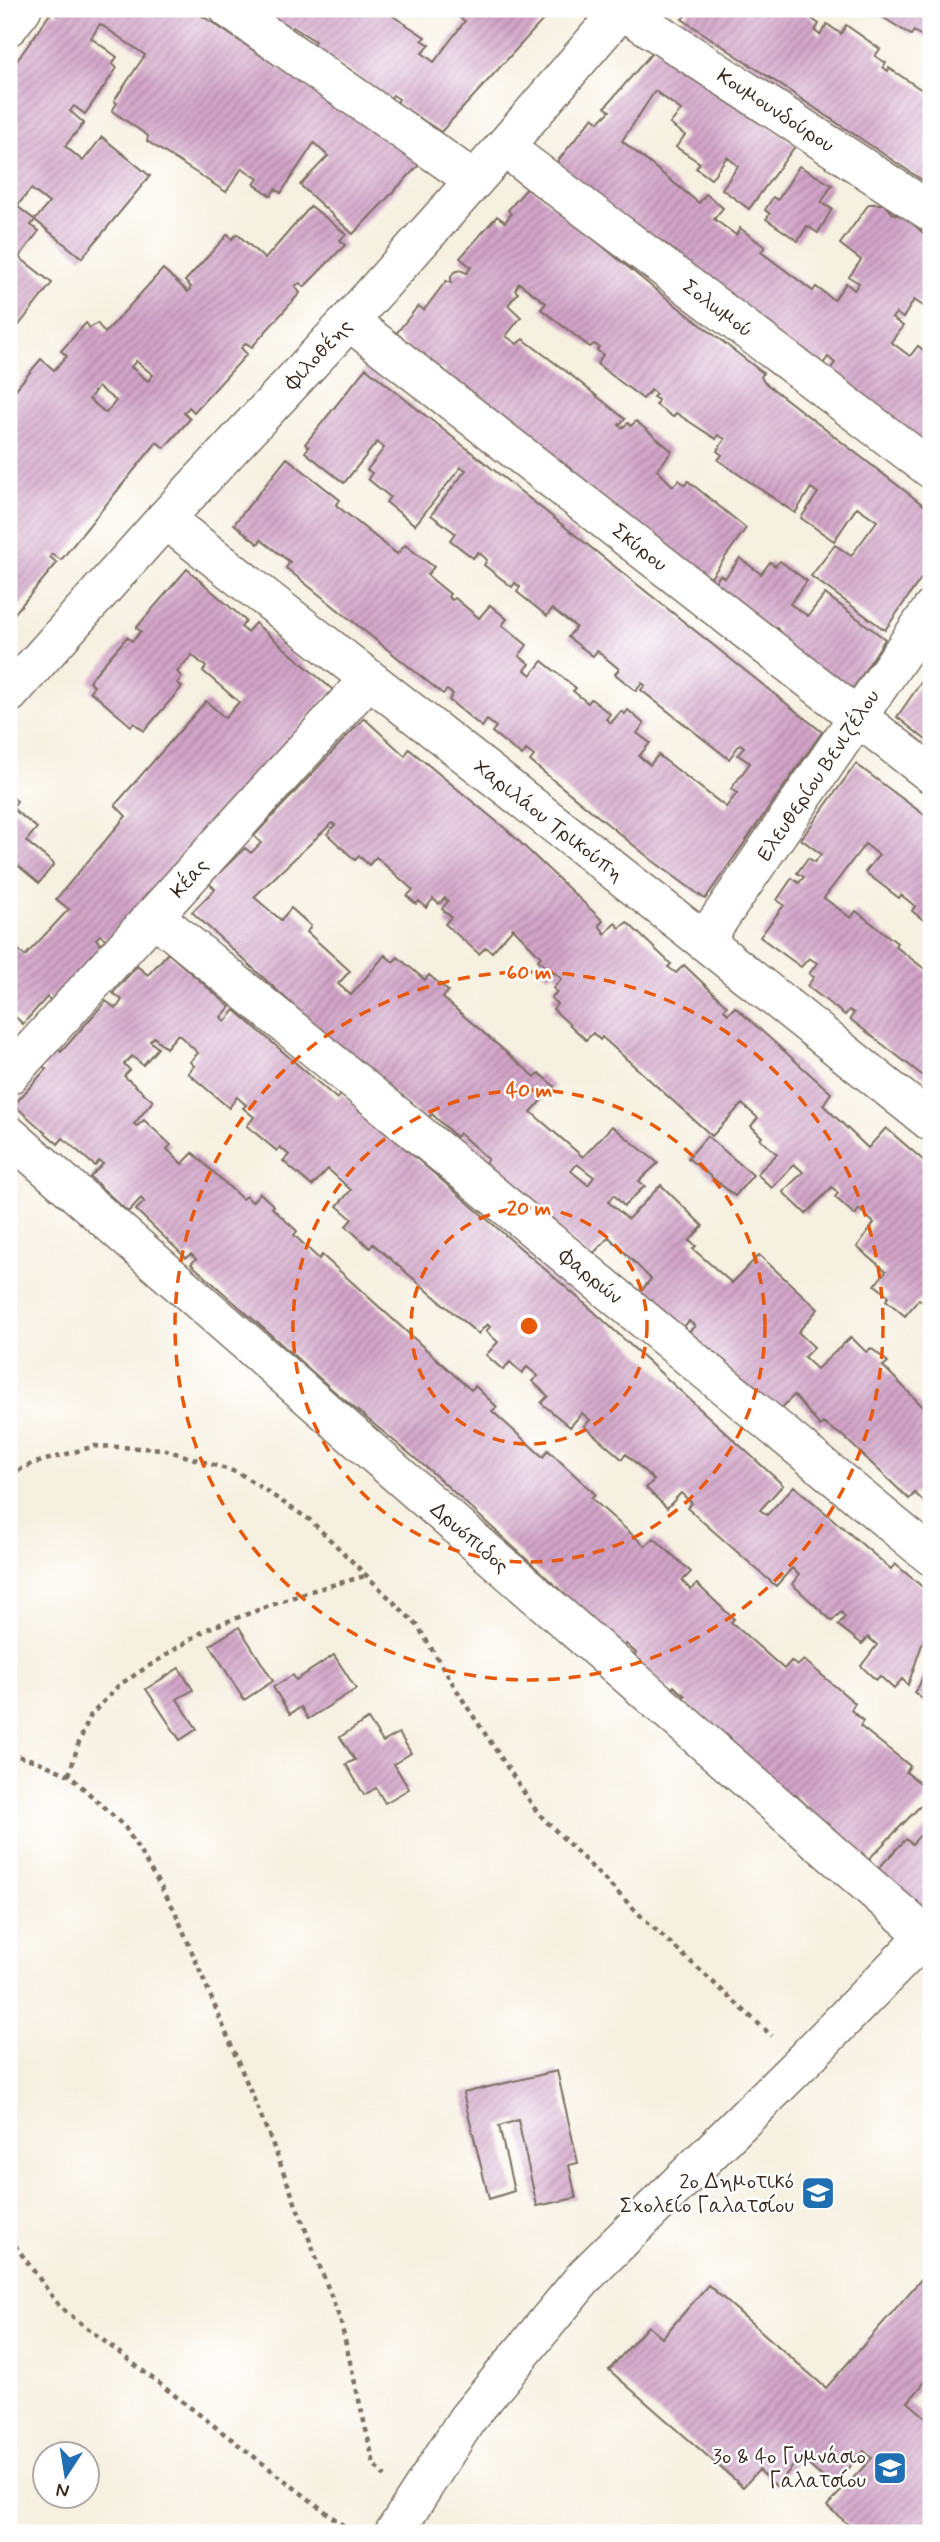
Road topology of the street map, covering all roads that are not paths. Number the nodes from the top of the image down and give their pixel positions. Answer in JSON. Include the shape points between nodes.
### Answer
{"nodes":[{"id":1,"x":22,"y":9,"type":"edge"},
{"id":2,"x":229,"y":9,"type":"edge"},
{"id":3,"x":622,"y":9,"type":"edge"},
{"id":4,"x":9,"y":26,"type":"edge"},
{"id":5,"x":504,"y":147,"type":"junction"},
{"id":6,"x":474,"y":180,"type":"junction"},
{"id":7,"x":931,"y":212,"type":"edge"},
{"id":8,"x":349,"y":321,"type":"junction"},
{"id":9,"x":931,"y":468,"type":"edge"},
{"id":10,"x":165,"y":519,"type":"junction"},
{"id":11,"x":931,"y":610,"type":"edge"},
{"id":12,"x":368,"y":680,"type":"junction"},
{"id":13,"x":9,"y":694,"type":"edge"},
{"id":14,"x":858,"y":717,"type":"junction"},
{"id":15,"x":931,"y":774,"type":"edge"},
{"id":16,"x":154,"y":916,"type":"junction"},
{"id":17,"x":704,"y":941,"type":"junction"},
{"id":18,"x":9,"y":1074,"type":"edge"},
{"id":19,"x":931,"y":1122,"type":"edge"},
{"id":20,"x":9,"y":1135,"type":"edge"},
{"id":21,"x":931,"y":1556,"type":"edge"},
{"id":22,"x":929,"y":1935,"type":"edge"},
{"id":23,"x":402,"y":2521,"type":"edge"}],
"edges":[{"from":1,"to":4,"type":"street"},
{"from":2,"to":6,"type":"street"},
{"from":3,"to":5,"type":"street","name":"Φιλοθέης"},
{"from":3,"to":7,"type":"street","name":"Κουμουνδούρου"},
{"from":5,"to":6,"type":"street","name":"Φιλοθέης"},
{"from":5,"to":9,"type":"street","name":"Σολωμού"},
{"from":6,"to":8,"type":"street","name":"Φιλοθέης"},
{"from":8,"to":10,"type":"street","name":"Φιλοθέης"},
{"from":8,"to":14,"type":"street","name":"Σκύρου"},
{"from":10,"to":12,"type":"street","name":"Χαριλάου Τρικούπη"},
{"from":10,"to":13,"type":"street","name":"Φιλοθέης"},
{"from":11,"to":14,"type":"street","name":"Ελευθερίου Βενιζέλου"},
{"from":12,"to":16,"type":"street","name":"Κέας"},
{"from":12,"to":17,"type":"street","name":"Χαριλάου Τρικούπη"},
{"from":14,"to":15,"type":"street","name":"Σκύρου"},
{"from":14,"to":17,"type":"street","name":"Ελευθερίου Βενιζέλου"},
{"from":16,"to":18,"type":"street","name":"Κέας"},
{"from":16,"to":21,"type":"street","name":"Φαρρών"},
{"from":17,"to":19,"type":"street","name":"Χαριλάου Τρικούπη"},
{"from":20,"to":22,"type":"street","name":"Δρυόπιδος"},
{"from":22,"to":23,"type":"street","via":[[586,2275],[467,2419]]}]}
